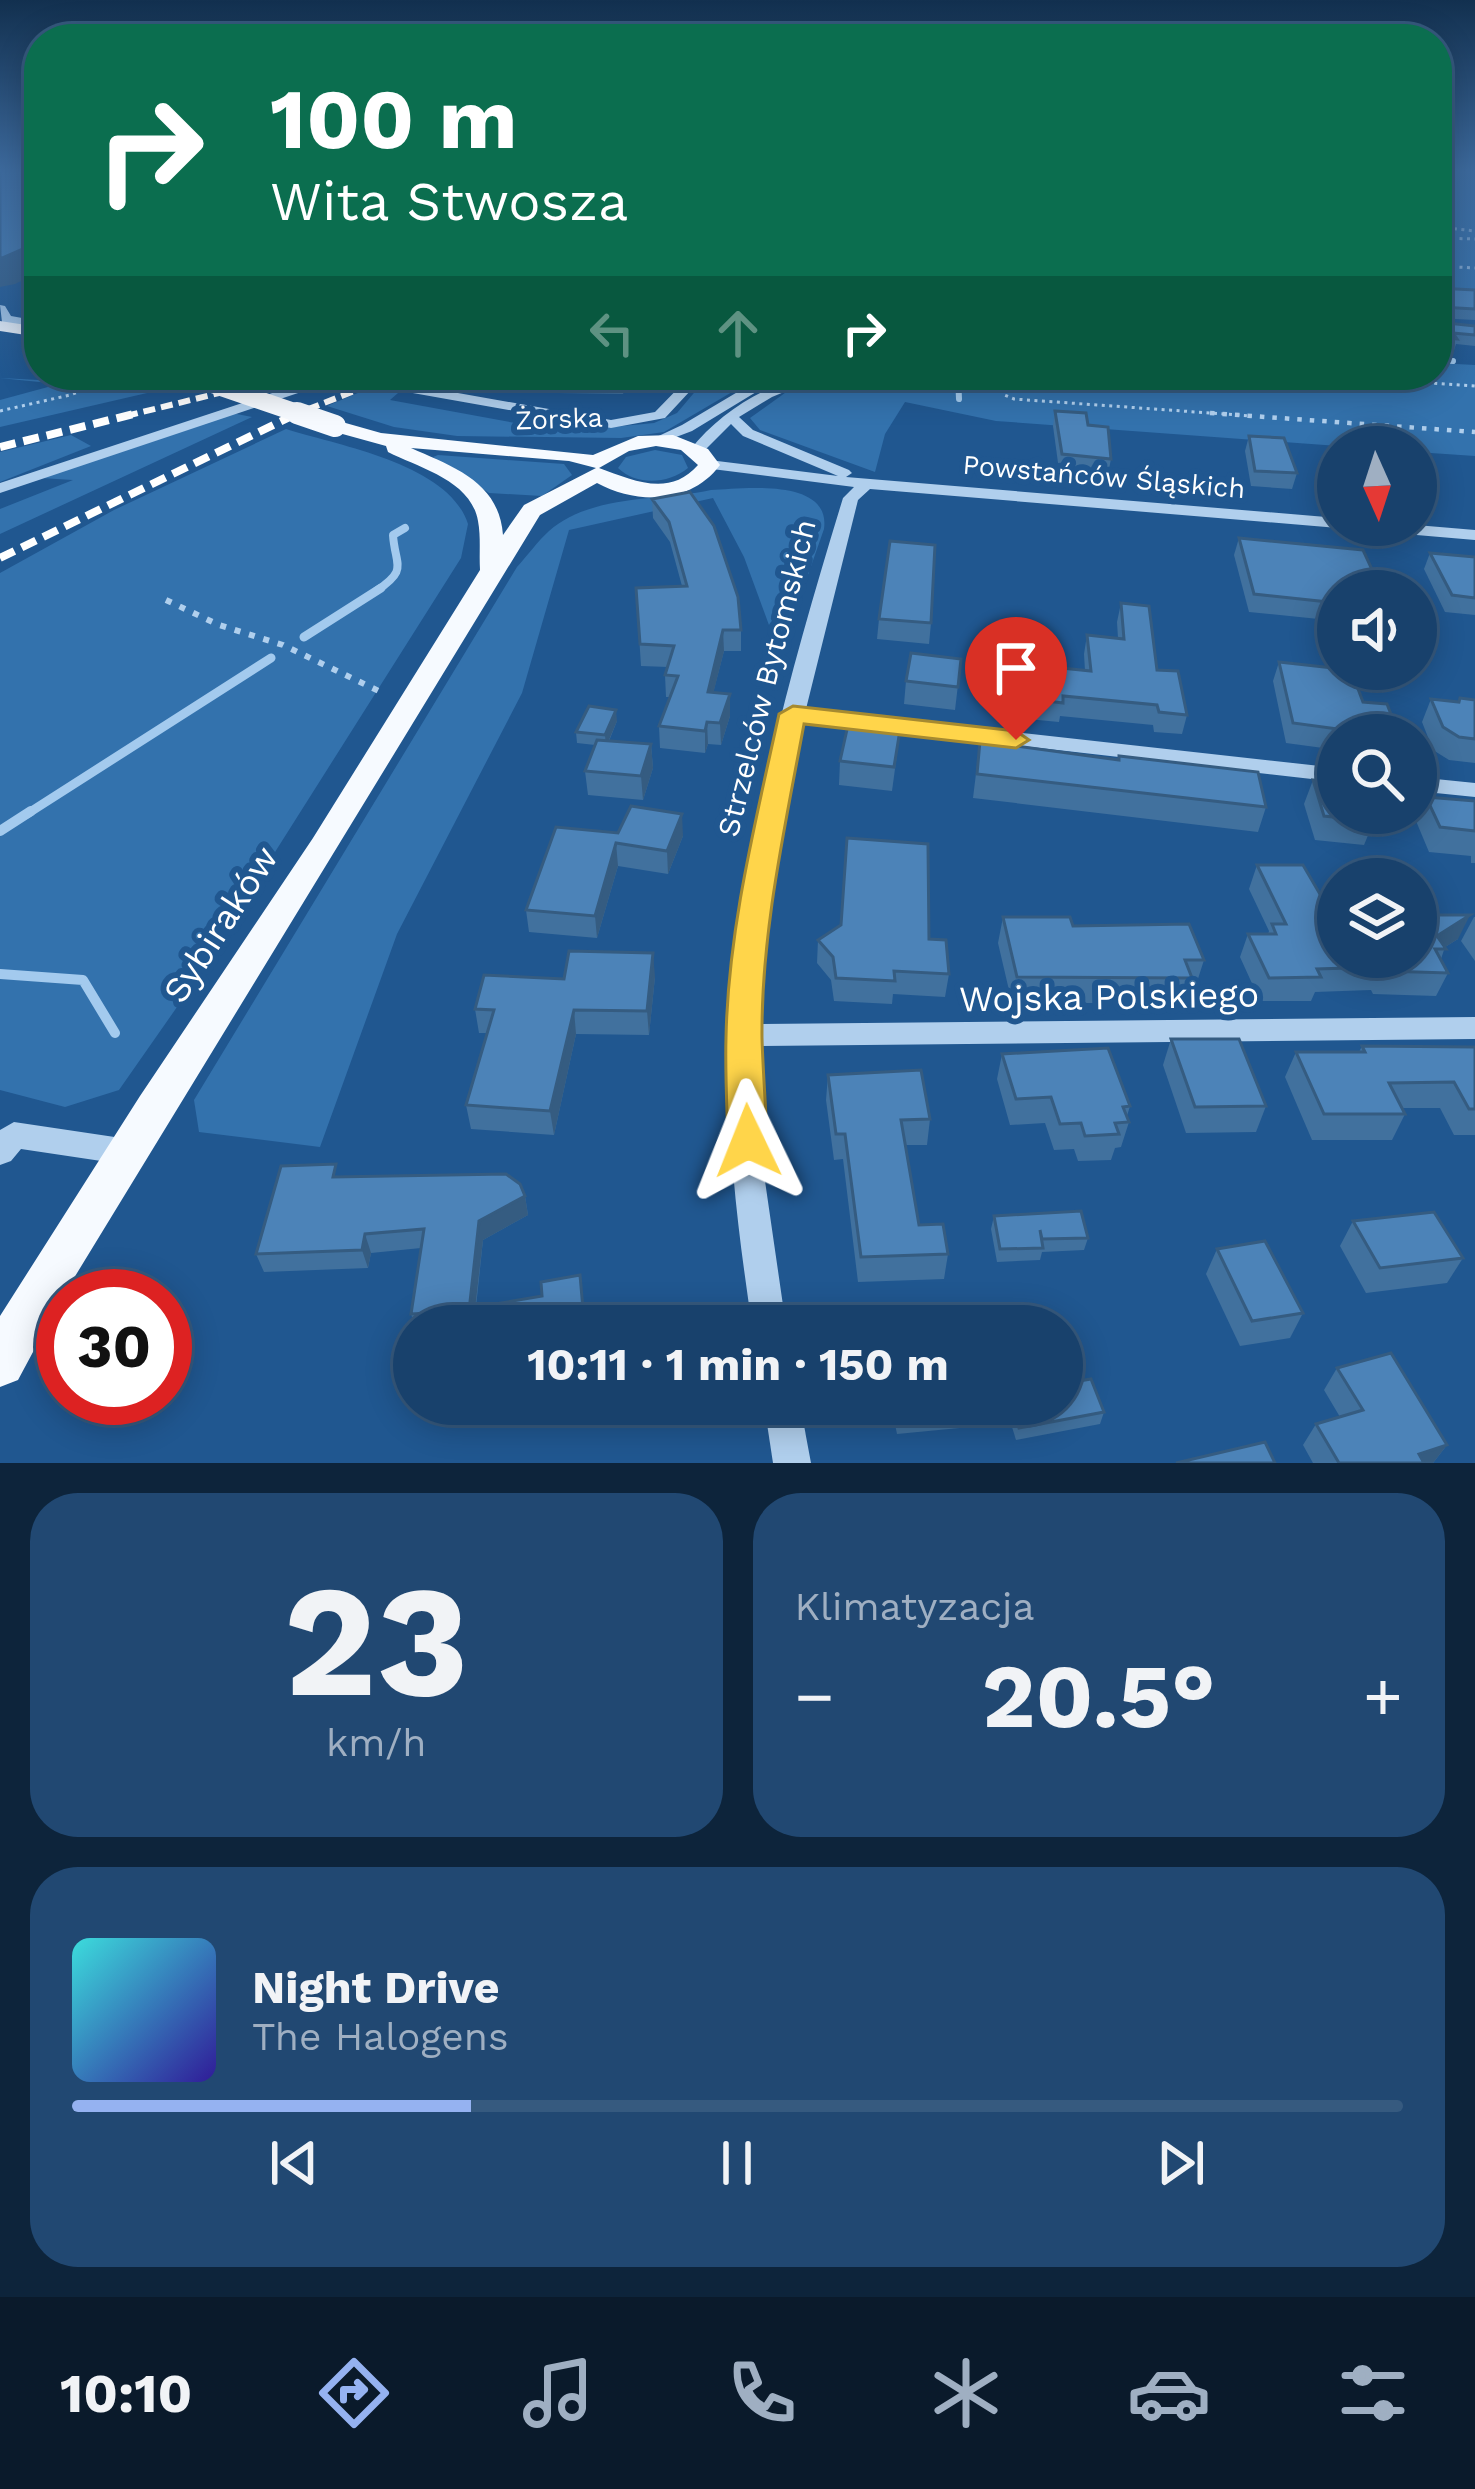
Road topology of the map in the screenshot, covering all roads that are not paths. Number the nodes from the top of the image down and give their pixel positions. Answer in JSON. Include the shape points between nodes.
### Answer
{"nodes":[{"id":1,"x":18,"y":299,"type":"dead end"},
{"id":2,"x":1,"y":308,"type":"edge"},
{"id":3,"x":24,"y":324,"type":"edge"},
{"id":4,"x":230,"y":390,"type":"edge"},
{"id":5,"x":293,"y":390,"type":"edge"},
{"id":6,"x":415,"y":390,"type":"edge"},
{"id":7,"x":684,"y":390,"type":"edge"},
{"id":8,"x":744,"y":390,"type":"edge"},
{"id":9,"x":775,"y":390,"type":"edge"},
{"id":10,"x":732,"y":418,"type":"junction"},
{"id":11,"x":380,"y":439,"type":"junction"},
{"id":12,"x":643,"y":442,"type":"junction"},
{"id":13,"x":487,"y":448,"type":"junction"},
{"id":14,"x":701,"y":465,"type":"junction"},
{"id":15,"x":597,"y":468,"type":"junction"},
{"id":16,"x":866,"y":484,"type":"junction"},
{"id":17,"x":0,"y":488,"type":"edge"},
{"id":18,"x":636,"y":490,"type":"junction"},
{"id":19,"x":1317,"y":521,"type":"edge"},
{"id":20,"x":1437,"y":532,"type":"edge"},
{"id":21,"x":1475,"y":535,"type":"edge"},
{"id":22,"x":515,"y":536,"type":"junction"},
{"id":23,"x":492,"y":569,"type":"junction"},
{"id":24,"x":793,"y":714,"type":"junction"},
{"id":25,"x":1317,"y":773,"type":"edge"},
{"id":26,"x":1437,"y":786,"type":"edge"},
{"id":27,"x":1475,"y":790,"type":"edge"},
{"id":28,"x":1475,"y":1028,"type":"edge"},
{"id":29,"x":744,"y":1035,"type":"junction"},
{"id":30,"x":0,"y":1152,"type":"edge"},
{"id":31,"x":128,"y":1152,"type":"junction"},
{"id":32,"x":766,"y":1305,"type":"edge"},
{"id":33,"x":0,"y":1362,"type":"edge"},
{"id":34,"x":786,"y":1425,"type":"edge"},
{"id":35,"x":792,"y":1463,"type":"edge"}],
"edges":[{"from":1,"to":2,"type":"street"},
{"from":2,"to":3,"type":"street","via":[[6,319]]},
{"from":4,"to":11,"type":"main road","name":"Żorska","bridge":true},
{"from":5,"to":17,"type":"street"},
{"from":6,"to":7,"type":"street","via":[[611,424],[660,415]]},
{"from":8,"to":12,"type":"street","via":[[679,433]]},
{"from":9,"to":10,"type":"street"},
{"from":10,"to":14,"type":"street"},
{"from":10,"to":16,"type":"street","via":[[748,433]]},
{"from":11,"to":13,"type":"main road","name":"Żorska"},
{"from":11,"to":23,"type":"main road","via":[[474,493],[490,518]]},
{"from":12,"to":13,"type":"main road","name":"Żorska"},
{"from":12,"to":14,"type":"main road","name":"Żorska"},
{"from":12,"to":15,"type":"main road","name":"Sybiraków","via":[[608,452]]},
{"from":13,"to":15,"type":"main road","name":"Żorska"},
{"from":14,"to":16,"type":"street","name":"Powstańców Śląskich"},
{"from":14,"to":18,"type":"main road","name":"Sybiraków","via":[[664,489]]},
{"from":15,"to":18,"type":"main road","name":"Żorska","via":[[612,484]]},
{"from":15,"to":22,"type":"main road","name":"Sybiraków","via":[[532,510]]},
{"from":16,"to":19,"type":"street","name":"Powstańców Śląskich"},
{"from":16,"to":24,"type":"street","name":"Strzelców Bytomskich","via":[[850,502]]},
{"from":18,"to":22,"type":"main road","name":"Sybiraków","via":[[563,511]]},
{"from":20,"to":21,"type":"street"},
{"from":22,"to":23,"type":"main road","name":"Sybiraków"},
{"from":23,"to":31,"type":"main road","name":"Sybiraków"},
{"from":24,"to":25,"type":"street"},
{"from":24,"to":29,"type":"street","name":"Strzelców Bytomskich","via":[[760,876]]},
{"from":26,"to":27,"type":"street"},
{"from":28,"to":29,"type":"street","name":"Wojska Polskiego"},
{"from":29,"to":32,"type":"street","name":"Strzelców Bytomskich"},
{"from":30,"to":31,"type":"street","via":[[14,1135]]},
{"from":31,"to":33,"type":"main road","name":"Sybiraków"},
{"from":34,"to":35,"type":"street"}]}
